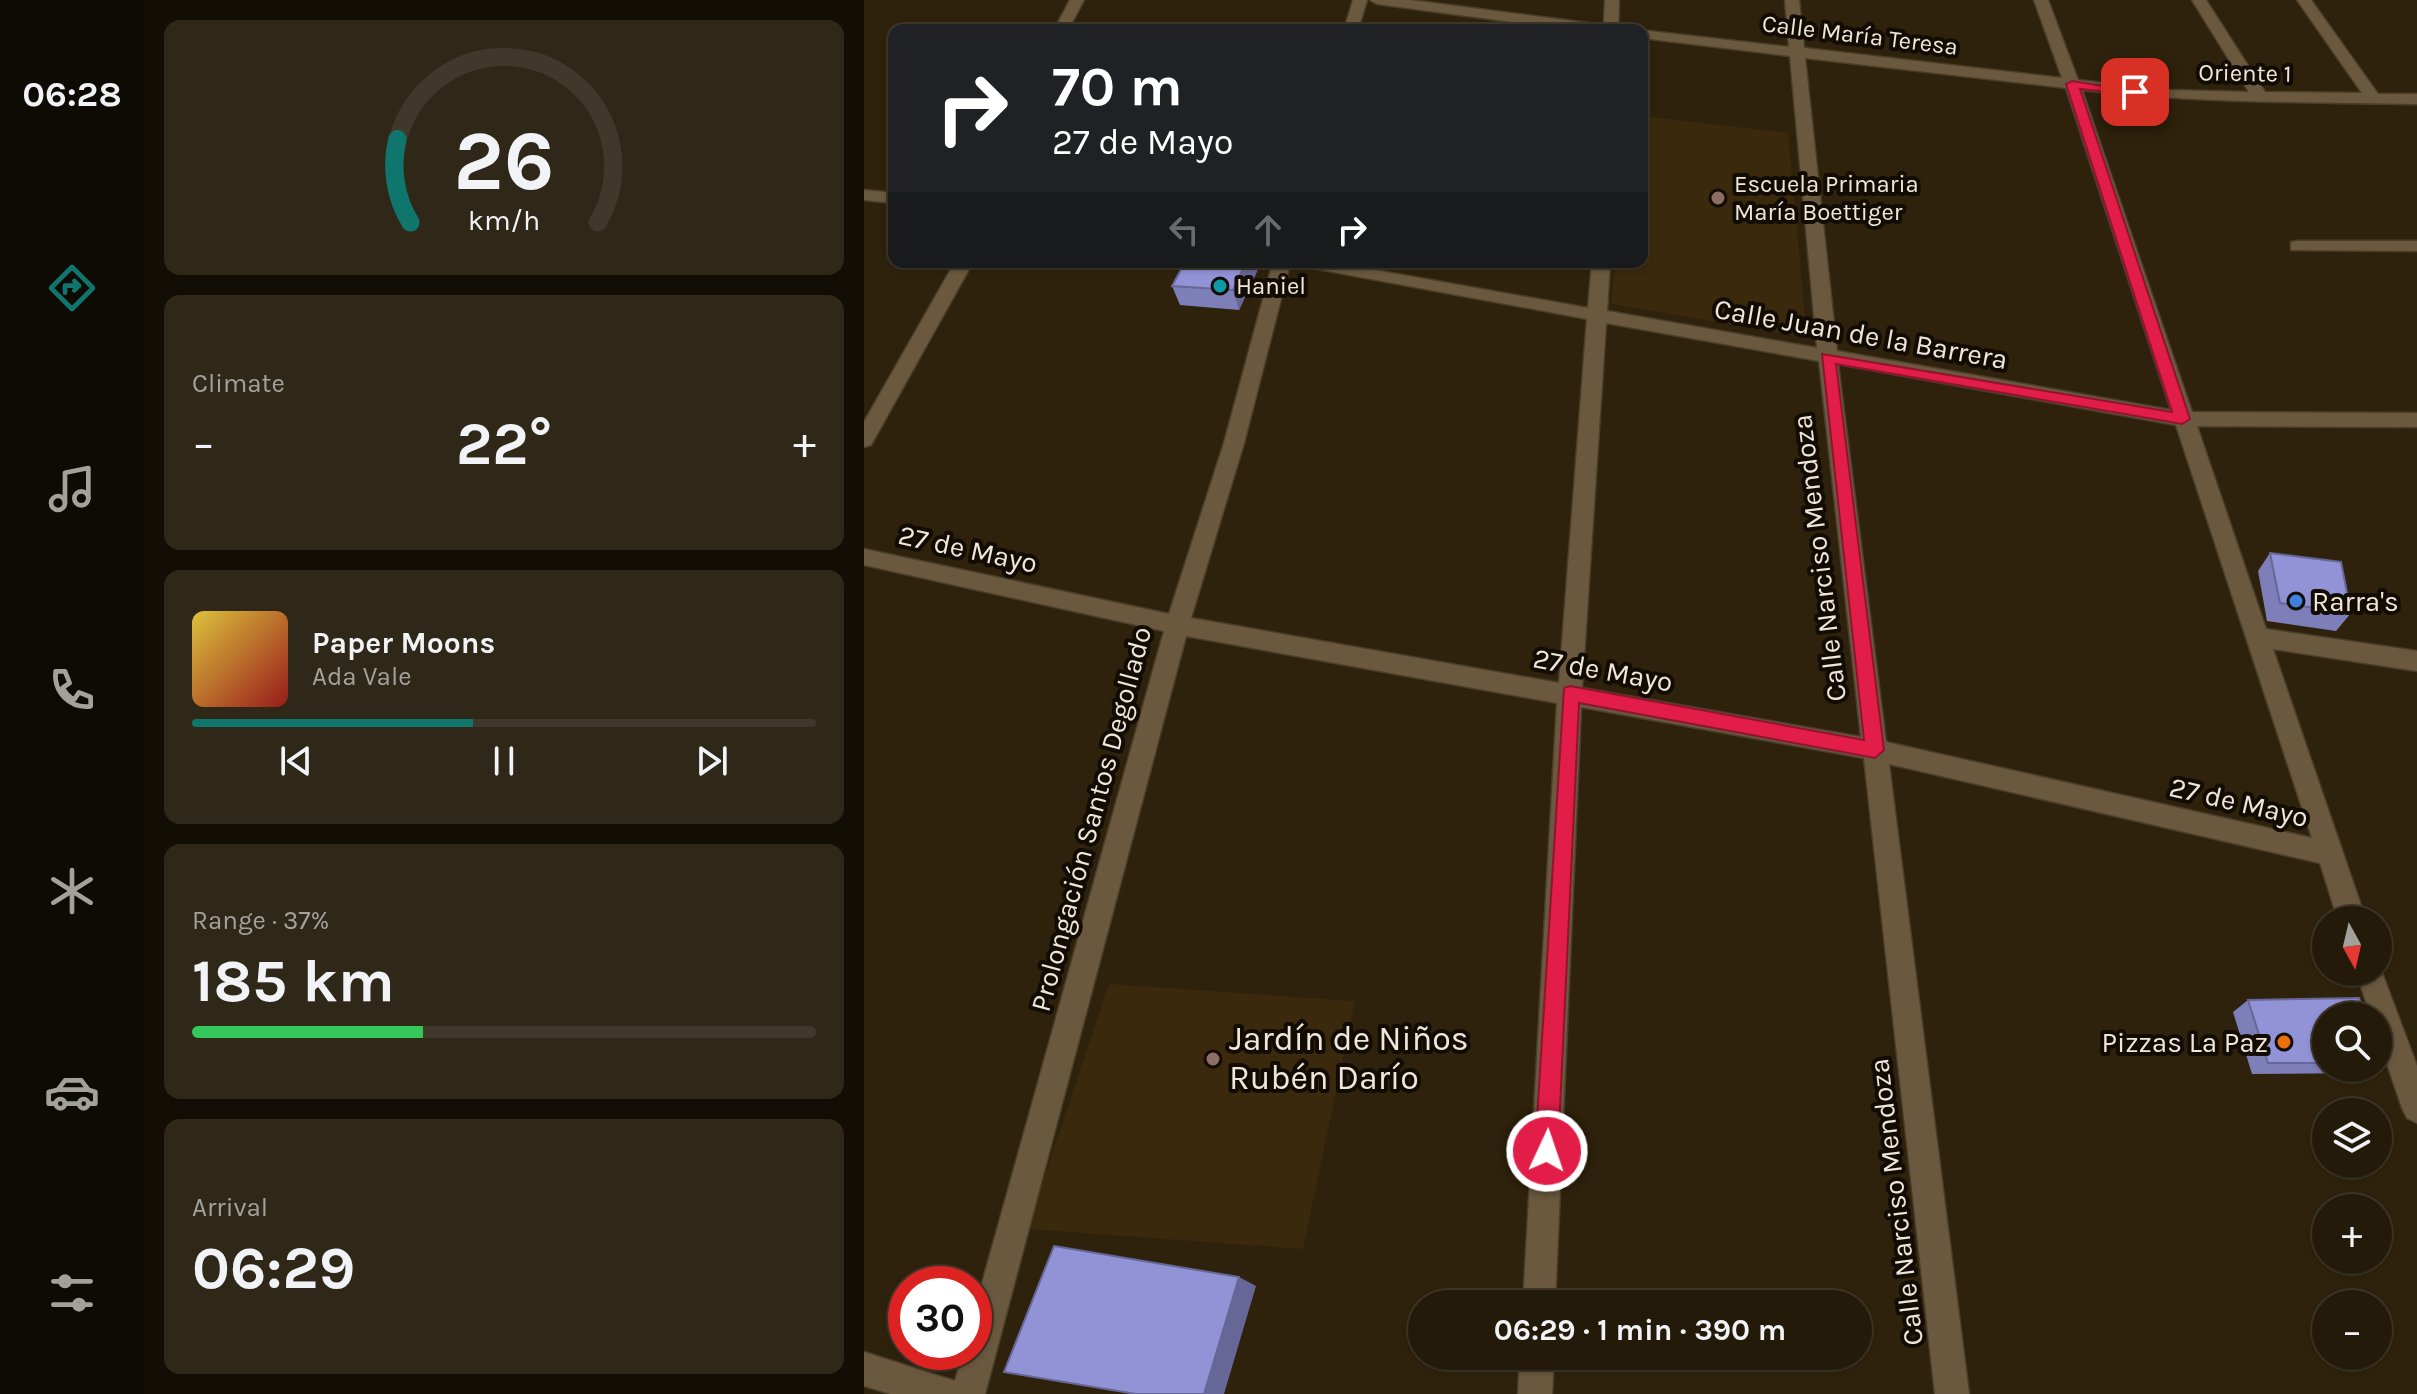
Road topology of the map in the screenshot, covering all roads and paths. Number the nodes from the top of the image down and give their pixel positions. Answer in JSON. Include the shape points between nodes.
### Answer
{"nodes":[{"id":1,"x":1077,"y":0,"type":"edge"},
{"id":2,"x":1360,"y":0,"type":"edge"},
{"id":3,"x":1377,"y":0,"type":"edge"},
{"id":4,"x":1612,"y":0,"type":"edge"},
{"id":5,"x":1792,"y":0,"type":"edge"},
{"id":6,"x":2041,"y":0,"type":"edge"},
{"id":7,"x":2199,"y":0,"type":"edge"},
{"id":8,"x":2304,"y":0,"type":"edge"},
{"id":9,"x":1064,"y":24,"type":"edge"},
{"id":10,"x":1353,"y":24,"type":"edge"},
{"id":11,"x":1562,"y":24,"type":"edge"},
{"id":12,"x":1609,"y":24,"type":"edge"},
{"id":13,"x":1648,"y":35,"type":"edge"},
{"id":14,"x":1797,"y":51,"type":"junction"},
{"id":15,"x":2072,"y":84,"type":"junction"},
{"id":16,"x":2261,"y":98,"type":"junction"},
{"id":17,"x":2373,"y":98,"type":"junction"},
{"id":18,"x":2417,"y":99,"type":"edge"},
{"id":19,"x":864,"y":195,"type":"edge"},
{"id":20,"x":888,"y":197,"type":"edge"},
{"id":21,"x":2297,"y":246,"type":"dead end"},
{"id":22,"x":2417,"y":246,"type":"edge"},
{"id":23,"x":961,"y":268,"type":"edge"},
{"id":24,"x":1280,"y":268,"type":"edge"},
{"id":25,"x":1331,"y":268,"type":"edge"},
{"id":26,"x":1601,"y":268,"type":"edge"},
{"id":27,"x":1598,"y":316,"type":"junction"},
{"id":28,"x":1828,"y":358,"type":"junction"},
{"id":29,"x":2182,"y":419,"type":"junction"},
{"id":30,"x":2417,"y":420,"type":"edge"},
{"id":31,"x":864,"y":440,"type":"edge"},
{"id":32,"x":864,"y":557,"type":"edge"},
{"id":33,"x":1177,"y":625,"type":"junction"},
{"id":34,"x":2257,"y":637,"type":"junction"},
{"id":35,"x":2417,"y":661,"type":"edge"},
{"id":36,"x":1570,"y":693,"type":"junction"},
{"id":37,"x":1875,"y":750,"type":"junction"},
{"id":38,"x":2330,"y":854,"type":"junction"},
{"id":39,"x":2347,"y":906,"type":"edge"},
{"id":40,"x":2375,"y":986,"type":"edge"},
{"id":41,"x":2417,"y":1108,"type":"edge"},
{"id":42,"x":1540,"y":1290,"type":"edge"},
{"id":43,"x":864,"y":1369,"type":"edge"},
{"id":44,"x":1536,"y":1370,"type":"edge"},
{"id":45,"x":945,"y":1394,"type":"edge"},
{"id":46,"x":968,"y":1394,"type":"edge"},
{"id":47,"x":1535,"y":1394,"type":"edge"},
{"id":48,"x":1952,"y":1394,"type":"edge"}],
"edges":[{"from":1,"to":9,"type":"street"},
{"from":2,"to":10,"type":"street"},
{"from":3,"to":11,"type":"street"},
{"from":4,"to":12,"type":"street"},
{"from":5,"to":14,"type":"street","name":"Calle Narciso Mendoza"},
{"from":6,"to":15,"type":"street"},
{"from":7,"to":16,"type":"street"},
{"from":8,"to":17,"type":"street"},
{"from":13,"to":14,"type":"street","name":"Calle María Teresa"},
{"from":14,"to":15,"type":"street","name":"Calle María Teresa"},
{"from":14,"to":28,"type":"street","name":"Calle Narciso Mendoza"},
{"from":15,"to":16,"type":"street","name":"Oriente 1","via":[[2166,95]]},
{"from":15,"to":29,"type":"street"},
{"from":16,"to":17,"type":"street","name":"Oriente 1"},
{"from":17,"to":18,"type":"street","name":"Oriente 1"},
{"from":19,"to":20,"type":"street"},
{"from":21,"to":22,"type":"street"},
{"from":23,"to":31,"type":"street"},
{"from":24,"to":33,"type":"street","name":"Prolongación Santos Degollado","via":[[1234,443]]},
{"from":25,"to":27,"type":"street","name":"Calle Juan de la Barrera"},
{"from":26,"to":27,"type":"street"},
{"from":27,"to":28,"type":"street","name":"Calle Juan de la Barrera"},
{"from":27,"to":36,"type":"street"},
{"from":28,"to":29,"type":"street","name":"Calle Juan de la Barrera"},
{"from":28,"to":37,"type":"street","name":"Calle Narciso Mendoza"},
{"from":29,"to":30,"type":"street","name":"Calle Juan de la Barrera"},
{"from":29,"to":34,"type":"street"},
{"from":32,"to":33,"type":"street","name":"27 de Mayo"},
{"from":33,"to":36,"type":"street","name":"27 de Mayo"},
{"from":33,"to":46,"type":"street","name":"Prolongación Santos Degollado"},
{"from":34,"to":35,"type":"street"},
{"from":34,"to":38,"type":"street"},
{"from":36,"to":37,"type":"street","name":"27 de Mayo"},
{"from":36,"to":42,"type":"street"},
{"from":37,"to":38,"type":"street","name":"27 de Mayo"},
{"from":37,"to":48,"type":"street","name":"Calle Narciso Mendoza"},
{"from":38,"to":39,"type":"street"},
{"from":40,"to":41,"type":"street"},
{"from":43,"to":45,"type":"street"},
{"from":44,"to":47,"type":"street"}]}
